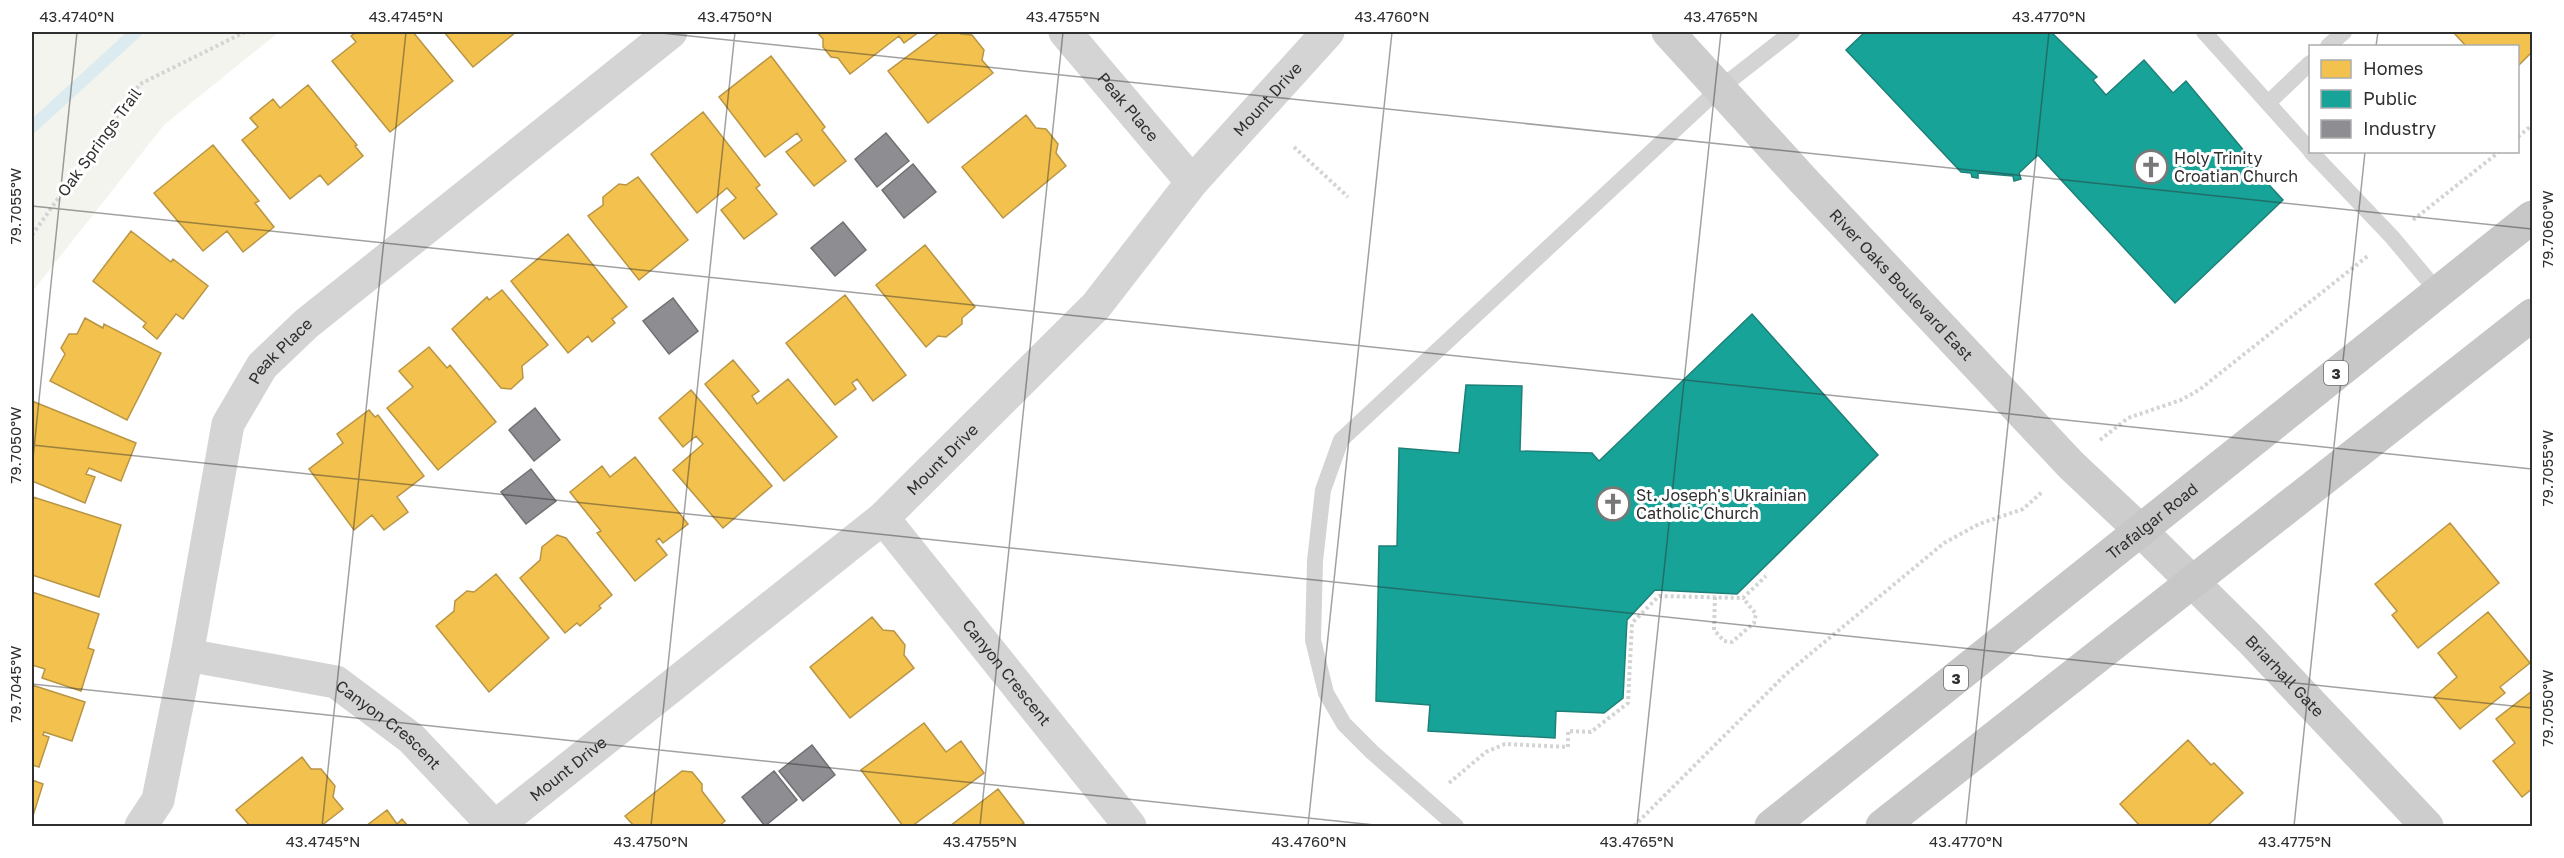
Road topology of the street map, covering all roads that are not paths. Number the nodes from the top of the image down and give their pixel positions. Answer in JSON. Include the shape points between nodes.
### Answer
{"nodes":[{"id":1,"x":671,"y":32,"type":"edge"},
{"id":2,"x":1065,"y":32,"type":"edge"},
{"id":3,"x":1328,"y":32,"type":"edge"},
{"id":4,"x":1668,"y":32,"type":"edge"},
{"id":5,"x":1792,"y":32,"type":"edge"},
{"id":6,"x":2204,"y":32,"type":"edge"},
{"id":7,"x":2344,"y":32,"type":"edge"},
{"id":8,"x":2329,"y":45,"type":"edge"},
{"id":9,"x":2309,"y":64,"type":"edge"},
{"id":10,"x":1719,"y":89,"type":"junction"},
{"id":11,"x":2268,"y":103,"type":"junction"},
{"id":12,"x":2309,"y":149,"type":"edge"},
{"id":13,"x":2313,"y":153,"type":"edge"},
{"id":14,"x":1191,"y":182,"type":"junction"},
{"id":15,"x":2532,"y":217,"type":"edge"},
{"id":16,"x":2438,"y":292,"type":"junction"},
{"id":17,"x":2532,"y":315,"type":"edge"},
{"id":18,"x":883,"y":518,"type":"junction"},
{"id":19,"x":2140,"y":530,"type":"junction"},
{"id":20,"x":2192,"y":583,"type":"junction"},
{"id":21,"x":187,"y":655,"type":"junction"},
{"id":22,"x":141,"y":826,"type":"edge"},
{"id":23,"x":495,"y":826,"type":"edge"},
{"id":24,"x":1130,"y":826,"type":"edge"},
{"id":25,"x":1456,"y":826,"type":"edge"},
{"id":26,"x":1771,"y":826,"type":"edge"},
{"id":27,"x":1882,"y":826,"type":"edge"},
{"id":28,"x":2427,"y":826,"type":"edge"}],
"edges":[{"from":1,"to":21,"type":"street","name":"Peak Place","via":[[306,324],[262,366],[228,424]]},
{"from":2,"to":14,"type":"street","name":"Peak Place"},
{"from":3,"to":14,"type":"street","name":"Mount Drive"},
{"from":4,"to":10,"type":"street","name":"River Oaks Boulevard East"},
{"from":5,"to":10,"type":"lane"},
{"from":6,"to":11,"type":"lane"},
{"from":7,"to":8,"type":"lane"},
{"from":9,"to":11,"type":"lane"},
{"from":10,"to":19,"type":"street","name":"River Oaks Boulevard East","via":[[2063,456]]},
{"from":10,"to":25,"type":"lane","via":[[1341,440],[1323,490],[1315,561],[1313,639],[1326,693],[1344,724]]},
{"from":11,"to":12,"type":"lane"},
{"from":13,"to":16,"type":"lane"},
{"from":14,"to":18,"type":"street","name":"Mount Drive","via":[[1096,306]]},
{"from":15,"to":16,"type":"main road","name":"Trafalgar Road","number":"3"},
{"from":16,"to":19,"type":"main road","name":"Trafalgar Road","number":"3"},
{"from":17,"to":20,"type":"main road"},
{"from":18,"to":23,"type":"street","name":"Mount Drive"},
{"from":18,"to":24,"type":"street","name":"Canyon Crescent"},
{"from":19,"to":20,"type":"street","name":"Briarhall Gate"},
{"from":19,"to":26,"type":"main road","name":"Trafalgar Road","number":"3"},
{"from":20,"to":27,"type":"main road"},
{"from":20,"to":28,"type":"street","name":"Briarhall Gate"},
{"from":21,"to":22,"type":"street","name":"Peak Place","via":[[158,800]]},
{"from":21,"to":23,"type":"street","name":"Canyon Crescent","via":[[336,682],[411,738]]}]}
